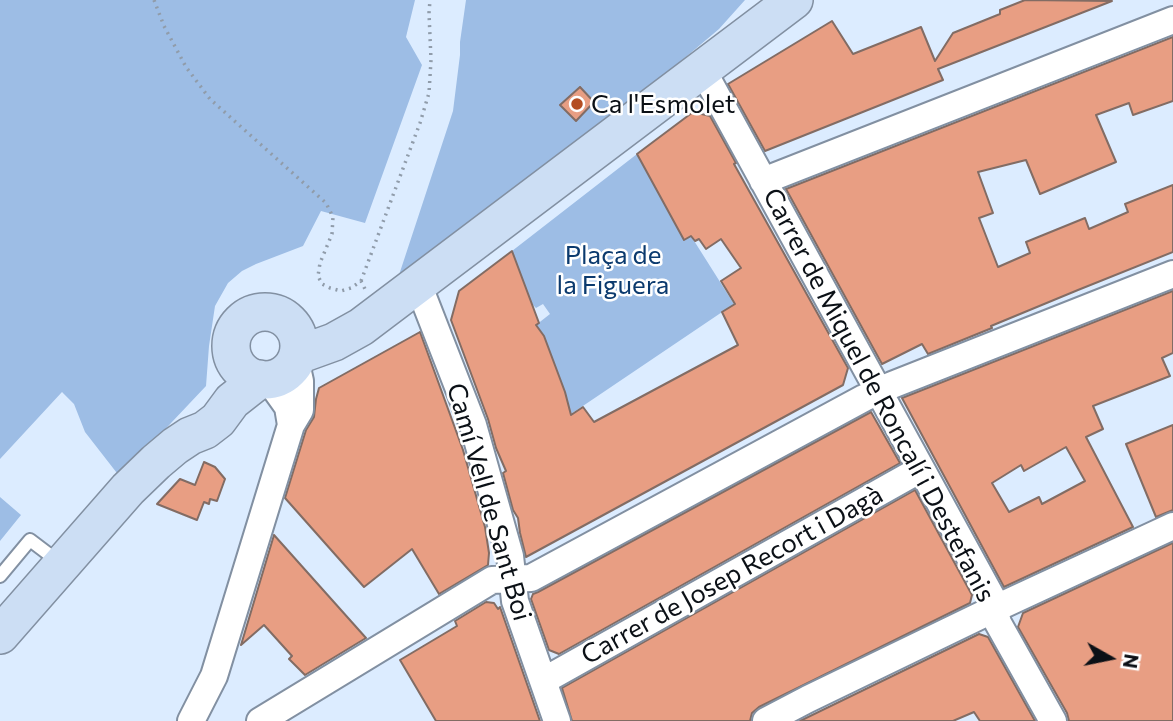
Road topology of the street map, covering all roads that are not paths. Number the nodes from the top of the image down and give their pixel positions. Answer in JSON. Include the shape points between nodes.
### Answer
{"nodes":[{"id":1,"x":794,"y":0,"type":"edge"},
{"id":2,"x":1173,"y":20,"type":"edge"},
{"id":3,"x":702,"y":69,"type":"junction"},
{"id":4,"x":763,"y":181,"type":"junction"},
{"id":5,"x":1173,"y":274,"type":"edge"},
{"id":6,"x":418,"y":284,"type":"junction"},
{"id":7,"x":287,"y":320,"type":"junction"},
{"id":8,"x":371,"y":320,"type":"junction"},
{"id":9,"x":232,"y":353,"type":"junction"},
{"id":10,"x":280,"y":369,"type":"junction"},
{"id":11,"x":879,"y":392,"type":"junction"},
{"id":12,"x":190,"y":436,"type":"junction"},
{"id":13,"x":921,"y":469,"type":"junction"},
{"id":14,"x":1173,"y":526,"type":"edge"},
{"id":15,"x":63,"y":564,"type":"junction"},
{"id":16,"x":0,"y":576,"type":"edge"},
{"id":17,"x":513,"y":579,"type":"junction"},
{"id":18,"x":994,"y":609,"type":"junction"},
{"id":19,"x":0,"y":635,"type":"edge"},
{"id":20,"x":214,"y":676,"type":"junction"},
{"id":21,"x":543,"y":681,"type":"junction"},
{"id":22,"x":191,"y":721,"type":"edge"},
{"id":23,"x":210,"y":721,"type":"edge"},
{"id":24,"x":260,"y":721,"type":"edge"},
{"id":25,"x":557,"y":721,"type":"edge"},
{"id":26,"x":766,"y":721,"type":"edge"},
{"id":27,"x":1053,"y":721,"type":"edge"}],
"edges":[{"from":1,"to":3,"type":"main road"},
{"from":2,"to":4,"type":"street"},
{"from":3,"to":4,"type":"street","name":"Carrer de Miquel de Roncalí i Destefanis"},
{"from":3,"to":6,"type":"main road"},
{"from":4,"to":11,"type":"street","name":"Carrer de Miquel de Roncalí i Destefanis"},
{"from":5,"to":11,"type":"street"},
{"from":6,"to":8,"type":"main road"},
{"from":6,"to":17,"type":"street","name":"Camí Vell de Sant Boi","via":[[473,425]]},
{"from":7,"to":8,"type":"main road","via":[[326,327]]},
{"from":7,"to":9,"type":"main road","via":[[268,312],[248,317],[234,333]]},
{"from":7,"to":10,"type":"main road","via":[[299,342]]},
{"from":8,"to":10,"type":"main road"},
{"from":9,"to":10,"type":"main road","via":[[244,372]]},
{"from":9,"to":12,"type":"main road","via":[[223,387]]},
{"from":10,"to":12,"type":"main road","via":[[232,401],[205,430]]},
{"from":10,"to":20,"type":"street","via":[[291,425]]},
{"from":11,"to":13,"type":"street","name":"Carrer de Miquel de Roncalí i Destefanis"},
{"from":11,"to":17,"type":"street","via":[[531,578]]},
{"from":12,"to":15,"type":"main road","via":[[128,489]]},
{"from":13,"to":18,"type":"street","name":"Carrer de Miquel de Roncalí i Destefanis"},
{"from":13,"to":21,"type":"street","name":"Carrer de Josep Recort i Dagà"},
{"from":14,"to":18,"type":"street"},
{"from":15,"to":16,"type":"lane","via":[[30,540]]},
{"from":15,"to":19,"type":"main road"},
{"from":17,"to":21,"type":"street","name":"Camí Vell de Sant Boi","via":[[515,601]]},
{"from":17,"to":24,"type":"street","via":[[492,580]]},
{"from":18,"to":26,"type":"street"},
{"from":18,"to":27,"type":"street","name":"Carrer de Miquel de Roncalí i Destefanis"},
{"from":20,"to":22,"type":"street"},
{"from":20,"to":23,"type":"street"},
{"from":21,"to":25,"type":"street","name":"Camí Vell de Sant Boi"}]}
